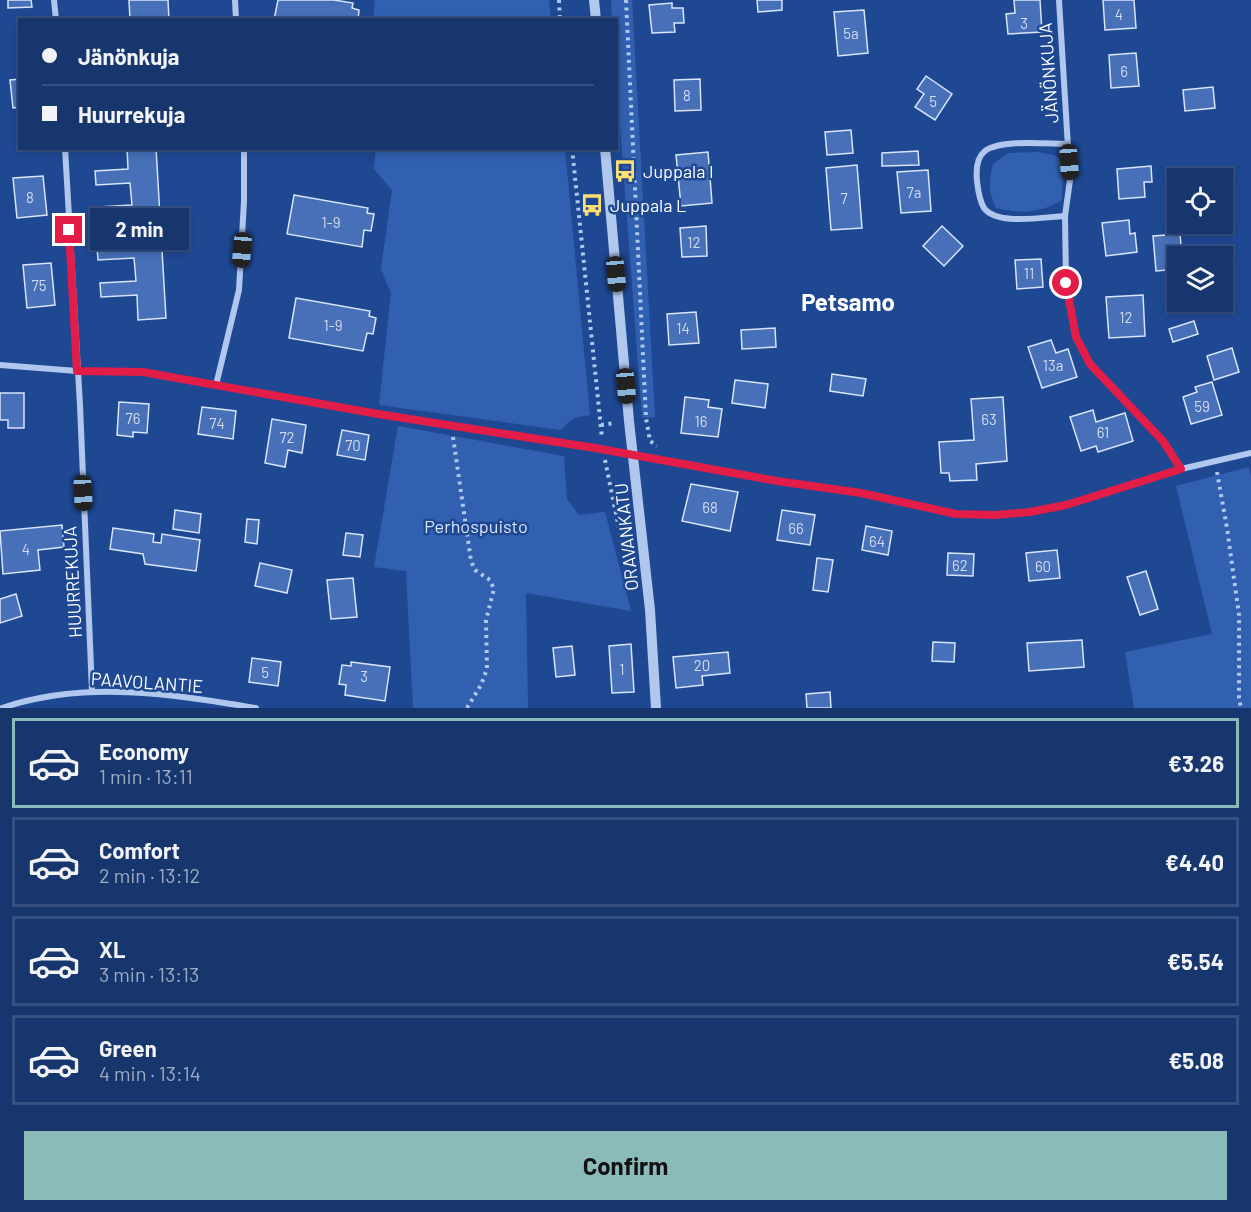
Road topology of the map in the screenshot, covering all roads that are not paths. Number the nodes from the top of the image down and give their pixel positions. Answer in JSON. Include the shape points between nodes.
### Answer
{"nodes":[{"id":1,"x":54,"y":0,"type":"edge"},
{"id":2,"x":235,"y":0,"type":"edge"},
{"id":3,"x":594,"y":0,"type":"edge"},
{"id":4,"x":1059,"y":0,"type":"edge"},
{"id":5,"x":56,"y":18,"type":"edge"},
{"id":6,"x":236,"y":18,"type":"edge"},
{"id":7,"x":596,"y":18,"type":"edge"},
{"id":8,"x":1068,"y":144,"type":"junction"},
{"id":9,"x":64,"y":150,"type":"edge"},
{"id":10,"x":244,"y":150,"type":"edge"},
{"id":11,"x":605,"y":150,"type":"edge"},
{"id":12,"x":1065,"y":216,"type":"junction"},
{"id":13,"x":0,"y":365,"type":"edge"},
{"id":14,"x":77,"y":371,"type":"junction"},
{"id":15,"x":216,"y":385,"type":"junction"},
{"id":16,"x":1251,"y":453,"type":"edge"},
{"id":17,"x":633,"y":456,"type":"junction"},
{"id":18,"x":1181,"y":469,"type":"junction"},
{"id":19,"x":92,"y":691,"type":"junction"},
{"id":20,"x":2,"y":708,"type":"edge"},
{"id":21,"x":256,"y":708,"type":"edge"},
{"id":22,"x":657,"y":708,"type":"edge"}],
"edges":[{"from":1,"to":5,"type":"street"},
{"from":2,"to":6,"type":"street"},
{"from":3,"to":7,"type":"street"},
{"from":4,"to":8,"type":"street","name":"JÄNÖNKUJA"},
{"from":8,"to":12,"type":"street","name":"JÄNÖNKUJA","via":[[1070,180]]},
{"from":8,"to":12,"type":"street","name":"JÄNÖNKUJA","via":[[1006,144],[986,150],[976,172],[981,201],[993,216]]},
{"from":9,"to":14,"type":"street","name":"HUURREKUJA"},
{"from":10,"to":15,"type":"street","via":[[239,290]]},
{"from":11,"to":17,"type":"street","name":"ORAVANKATU"},
{"from":12,"to":18,"type":"street","name":"JÄNÖNKUJA","via":[[1066,283],[1076,337],[1090,364],[1163,441]]},
{"from":13,"to":14,"type":"street"},
{"from":14,"to":15,"type":"street","via":[[143,372]]},
{"from":14,"to":19,"type":"street","name":"HUURREKUJA"},
{"from":15,"to":17,"type":"street"},
{"from":16,"to":18,"type":"street"},
{"from":17,"to":18,"type":"street","via":[[861,493],[956,514],[996,515],[1066,505]]},
{"from":17,"to":22,"type":"street","name":"ORAVANKATU"},
{"from":19,"to":20,"type":"street","name":"PAAVOLANTIE","via":[[55,694]]},
{"from":19,"to":21,"type":"street","name":"PAAVOLANTIE","via":[[144,693]]}]}
